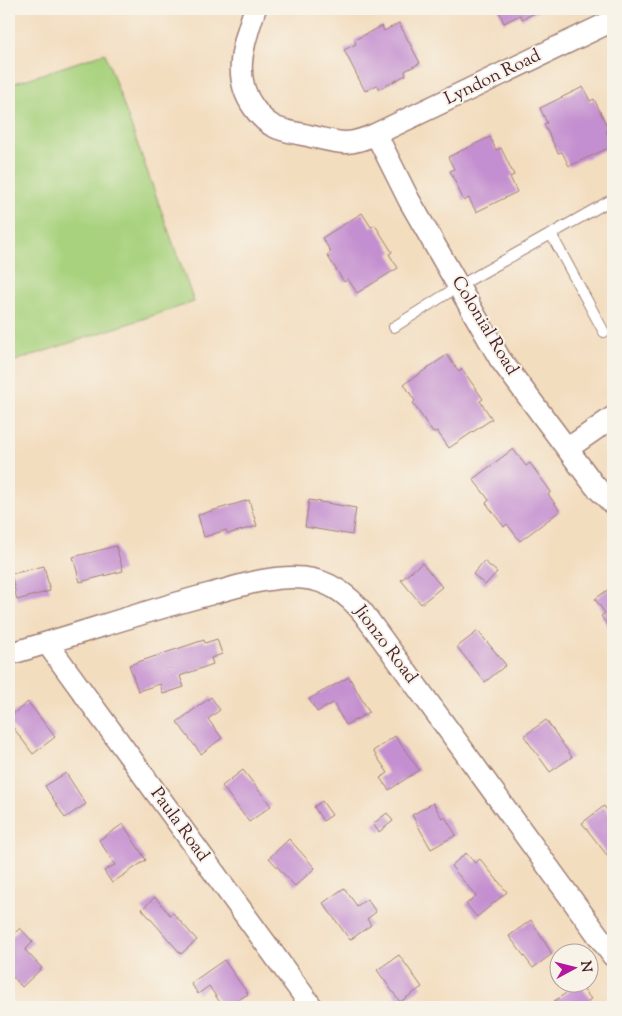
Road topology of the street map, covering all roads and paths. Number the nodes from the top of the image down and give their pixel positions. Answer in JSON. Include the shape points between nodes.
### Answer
{"nodes":[{"id":1,"x":255,"y":9,"type":"edge"},
{"id":2,"x":610,"y":23,"type":"edge"},
{"id":3,"x":376,"y":134,"type":"junction"},
{"id":4,"x":612,"y":201,"type":"edge"},
{"id":5,"x":551,"y":234,"type":"junction"},
{"id":6,"x":459,"y":286,"type":"junction"},
{"id":7,"x":394,"y":327,"type":"dead end"},
{"id":8,"x":604,"y":332,"type":"dead end"},
{"id":9,"x":613,"y":417,"type":"edge"},
{"id":10,"x":567,"y":448,"type":"junction"},
{"id":11,"x":613,"y":504,"type":"edge"},
{"id":12,"x":47,"y":643,"type":"junction"},
{"id":13,"x":9,"y":654,"type":"edge"},
{"id":14,"x":613,"y":956,"type":"edge"},
{"id":15,"x":312,"y":1007,"type":"edge"}],
"edges":[{"from":1,"to":3,"type":"street","name":"Lyndon Road","via":[[240,68],[244,89],[258,114],[281,130],[343,144],[360,142]]},
{"from":2,"to":3,"type":"street","name":"Lyndon Road"},
{"from":3,"to":6,"type":"street","name":"Colonial Road","via":[[409,200]]},
{"from":4,"to":5,"type":"lane"},
{"from":5,"to":6,"type":"lane"},
{"from":5,"to":8,"type":"lane"},
{"from":6,"to":7,"type":"lane"},
{"from":6,"to":10,"type":"street","name":"Colonial Road","via":[[500,359]]},
{"from":9,"to":10,"type":"street"},
{"from":10,"to":11,"type":"street","name":"Colonial Road"},
{"from":12,"to":13,"type":"street","name":"Jionzo Road"},
{"from":12,"to":14,"type":"street","name":"Jionzo Road","via":[[156,608],[266,579],[304,578],[336,589],[364,614]]},
{"from":12,"to":15,"type":"street","name":"Paula Road"}]}
